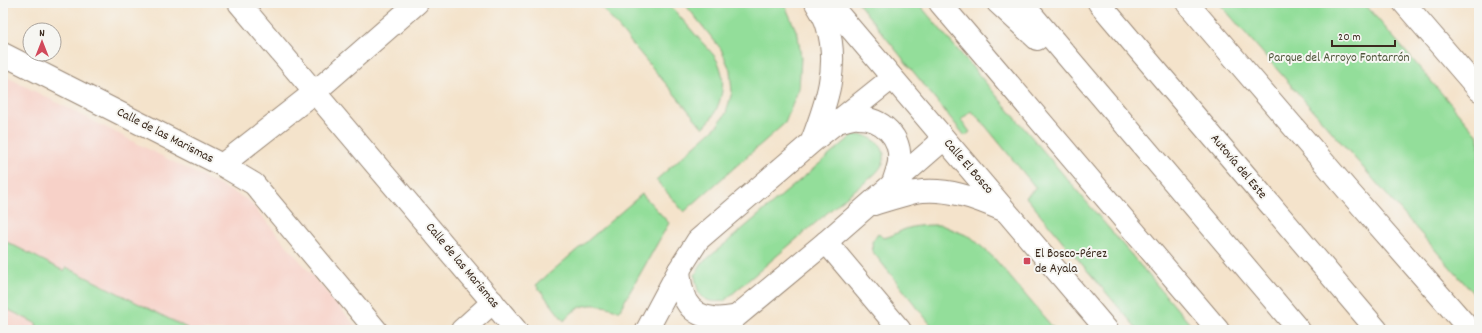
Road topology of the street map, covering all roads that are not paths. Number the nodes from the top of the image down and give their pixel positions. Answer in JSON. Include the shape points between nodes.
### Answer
{"nodes":[{"id":1,"x":240,"y":3,"type":"edge"},
{"id":2,"x":417,"y":3,"type":"edge"},
{"id":3,"x":816,"y":3,"type":"edge"},
{"id":4,"x":829,"y":3,"type":"edge"},
{"id":5,"x":940,"y":3,"type":"edge"},
{"id":6,"x":998,"y":3,"type":"edge"},
{"id":7,"x":1022,"y":3,"type":"edge"},
{"id":8,"x":1099,"y":3,"type":"edge"},
{"id":9,"x":1187,"y":3,"type":"edge"},
{"id":10,"x":1404,"y":3,"type":"edge"},
{"id":11,"x":3,"y":54,"type":"edge"},
{"id":12,"x":892,"y":78,"type":"junction"},
{"id":13,"x":1479,"y":90,"type":"edge"},
{"id":14,"x":314,"y":92,"type":"junction"},
{"id":15,"x":1102,"y":99,"type":"junction"},
{"id":16,"x":837,"y":122,"type":"junction"},
{"id":17,"x":944,"y":139,"type":"junction"},
{"id":18,"x":812,"y":142,"type":"junction"},
{"id":19,"x":222,"y":165,"type":"junction"},
{"id":20,"x":894,"y":183,"type":"junction"},
{"id":21,"x":868,"y":206,"type":"junction"},
{"id":22,"x":1006,"y":211,"type":"junction"},
{"id":23,"x":826,"y":242,"type":"junction"},
{"id":24,"x":679,"y":270,"type":"junction"},
{"id":25,"x":493,"y":302,"type":"junction"},
{"id":26,"x":727,"y":324,"type":"edge"},
{"id":27,"x":376,"y":330,"type":"edge"},
{"id":28,"x":462,"y":330,"type":"edge"},
{"id":29,"x":516,"y":330,"type":"edge"},
{"id":30,"x":647,"y":330,"type":"edge"},
{"id":31,"x":900,"y":330,"type":"edge"},
{"id":32,"x":1107,"y":330,"type":"edge"},
{"id":33,"x":1218,"y":330,"type":"edge"},
{"id":34,"x":1299,"y":330,"type":"edge"},
{"id":35,"x":1376,"y":330,"type":"edge"},
{"id":36,"x":1470,"y":330,"type":"edge"}],
"edges":[{"from":1,"to":14,"type":"main road","name":"Calle de las Marismas"},
{"from":2,"to":14,"type":"main road","name":"Calle de las Marismas"},
{"from":3,"to":18,"type":"main road","via":[[827,24],[832,48],[832,71],[829,92]]},
{"from":4,"to":12,"type":"main road","name":"Calle El Bosco"},
{"from":5,"to":33,"type":"main road"},
{"from":6,"to":15,"type":"main road"},
{"from":7,"to":15,"type":"main road"},
{"from":8,"to":35,"type":"main road","name":"Autovía del Este"},
{"from":9,"to":36,"type":"main road"},
{"from":10,"to":13,"type":"main road"},
{"from":11,"to":19,"type":"main road","name":"Calle de las Marismas"},
{"from":12,"to":16,"type":"main road"},
{"from":12,"to":17,"type":"main road","name":"Calle El Bosco"},
{"from":14,"to":19,"type":"main road","name":"Calle de las Marismas"},
{"from":14,"to":25,"type":"main road","name":"Calle de las Marismas"},
{"from":15,"to":34,"type":"main road"},
{"from":16,"to":18,"type":"main road"},
{"from":16,"to":20,"type":"main road","via":[[857,118],[875,120],[887,128],[894,136],[898,147],[899,161]]},
{"from":17,"to":20,"type":"main road"},
{"from":17,"to":22,"type":"main road","name":"Calle El Bosco"},
{"from":18,"to":24,"type":"main road","via":[[698,240]]},
{"from":19,"to":27,"type":"main road","via":[[254,184]]},
{"from":20,"to":21,"type":"main road"},
{"from":21,"to":22,"type":"main road","via":[[915,192],[933,191],[975,198]]},
{"from":21,"to":23,"type":"main road"},
{"from":22,"to":32,"type":"main road","name":"Calle El Bosco"},
{"from":23,"to":26,"type":"main road"},
{"from":23,"to":31,"type":"main road"},
{"from":24,"to":26,"type":"main road","via":[[680,289],[693,311]]},
{"from":24,"to":30,"type":"main road"},
{"from":25,"to":28,"type":"main road"},
{"from":25,"to":29,"type":"main road","name":"Calle de las Marismas"}]}
